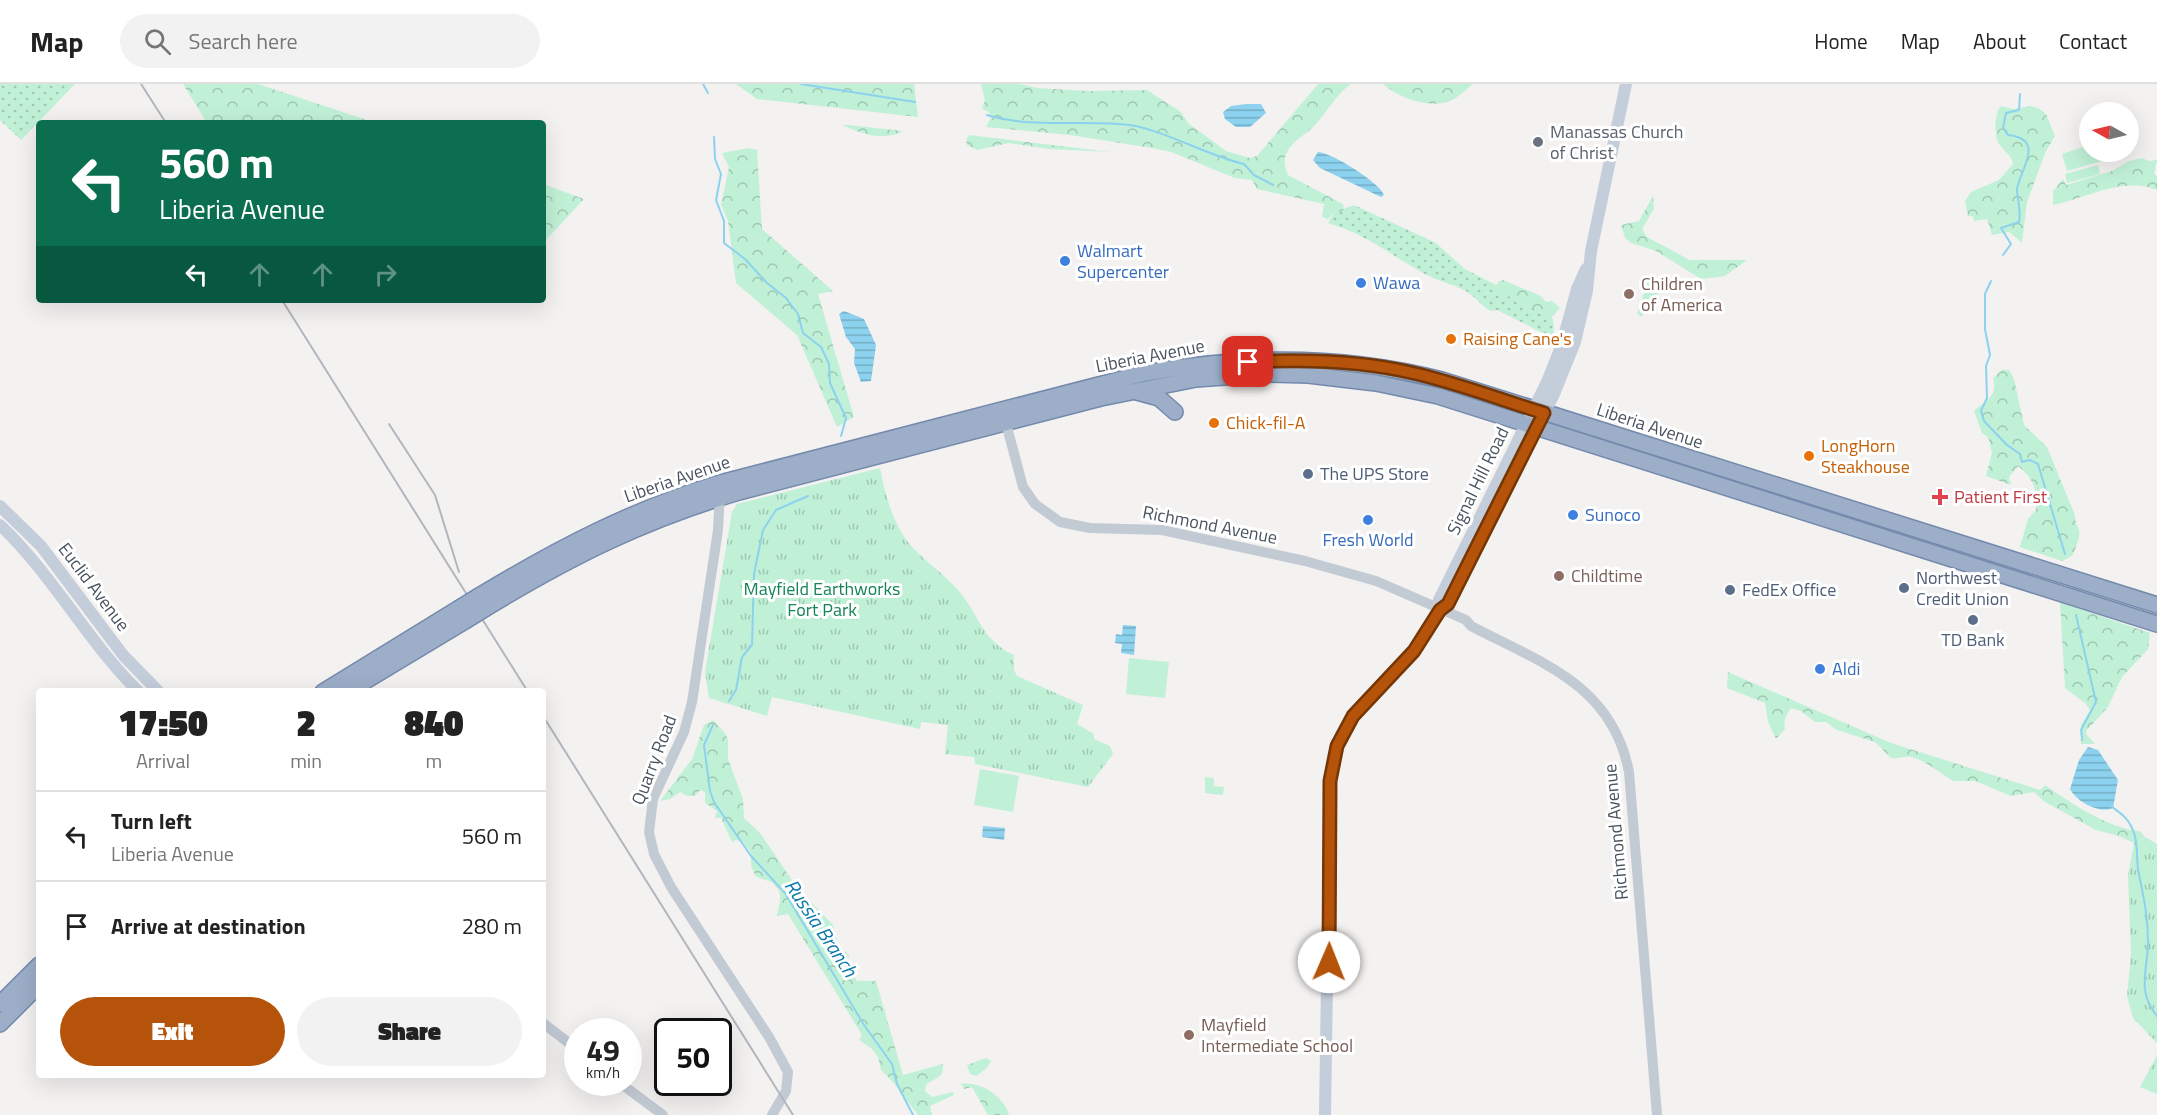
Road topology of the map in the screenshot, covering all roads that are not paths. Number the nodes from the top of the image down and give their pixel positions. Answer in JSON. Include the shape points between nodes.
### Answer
{"nodes":[{"id":1,"x":1626,"y":84,"type":"edge"},
{"id":2,"x":1128,"y":392,"type":"junction"},
{"id":3,"x":1175,"y":412,"type":"dead end"},
{"id":4,"x":1004,"y":416,"type":"junction"},
{"id":5,"x":1535,"y":418,"type":"junction"},
{"id":6,"x":720,"y":490,"type":"junction"},
{"id":7,"x":0,"y":506,"type":"edge"},
{"id":8,"x":1483,"y":510,"type":"junction"},
{"id":9,"x":0,"y":525,"type":"edge"},
{"id":10,"x":1474,"y":551,"type":"junction"},
{"id":11,"x":2157,"y":605,"type":"edge"},
{"id":12,"x":1440,"y":610,"type":"junction"},
{"id":13,"x":461,"y":615,"type":"junction"},
{"id":14,"x":2157,"y":624,"type":"edge"},
{"id":15,"x":135,"y":688,"type":"edge"},
{"id":16,"x":155,"y":688,"type":"edge"},
{"id":17,"x":330,"y":688,"type":"edge"},
{"id":18,"x":353,"y":688,"type":"edge"},
{"id":19,"x":36,"y":968,"type":"edge"},
{"id":20,"x":36,"y":988,"type":"edge"},
{"id":21,"x":0,"y":1004,"type":"edge"},
{"id":22,"x":0,"y":1024,"type":"edge"},
{"id":23,"x":546,"y":1025,"type":"edge"},
{"id":24,"x":564,"y":1039,"type":"edge"},
{"id":25,"x":637,"y":1096,"type":"edge"},
{"id":26,"x":663,"y":1115,"type":"edge"},
{"id":27,"x":772,"y":1115,"type":"edge"},
{"id":28,"x":1325,"y":1115,"type":"edge"},
{"id":29,"x":1657,"y":1115,"type":"edge"}],
"edges":[{"from":1,"to":5,"type":"main road","name":"Signal Hill Road","via":[[1588,266]]},
{"from":2,"to":3,"type":"highway","via":[[1155,395]]},
{"from":2,"to":4,"type":"highway","name":"Liberia Avenue"},
{"from":2,"to":5,"type":"highway","name":"Liberia Avenue","via":[[1224,376],[1308,375],[1405,388]]},
{"from":4,"to":5,"type":"highway","name":"Liberia Avenue","via":[[1168,369],[1293,361],[1412,372]]},
{"from":4,"to":6,"type":"highway","name":"Liberia Avenue"},
{"from":4,"to":12,"type":"street","name":"Richmond Avenue","via":[[1027,493],[1040,509],[1060,522],[1090,528],[1162,530],[1305,561],[1376,581]]},
{"from":5,"to":8,"type":"main road","name":"Signal Hill Road"},
{"from":5,"to":10,"type":"main road","name":"Signal Hill Road"},
{"from":5,"to":11,"type":"highway","name":"Liberia Avenue"},
{"from":5,"to":14,"type":"highway","name":"Liberia Avenue"},
{"from":6,"to":13,"type":"highway","name":"Liberia Avenue","bridge":true,"via":[[664,501],[607,525],[541,559]]},
{"from":6,"to":27,"type":"street","name":"Quarry Road","via":[[715,551],[692,702],[684,732],[653,799],[649,832],[654,854],[671,886],[788,1072],[786,1091]]},
{"from":7,"to":16,"type":"main road","name":"Euclid Avenue","via":[[41,546],[123,655]]},
{"from":8,"to":10,"type":"main road"},
{"from":8,"to":12,"type":"main road","name":"Signal Hill Road","via":[[1439,600]]},
{"from":9,"to":15,"type":"main road","name":"Euclid Avenue","via":[[36,562],[104,654]]},
{"from":10,"to":12,"type":"main road","name":"Signal Hill Road","via":[[1448,604]]},
{"from":12,"to":28,"type":"main road","name":"Signal Hill Road","via":[[1414,651],[1353,716],[1341,734],[1334,756],[1330,781]]},
{"from":12,"to":29,"type":"street","name":"Richmond Avenue","via":[[1447,619],[1462,627],[1470,626],[1578,684],[1600,705],[1622,742],[1629,772]]},
{"from":13,"to":17,"type":"highway","name":"Liberia Avenue"},
{"from":13,"to":18,"type":"highway","name":"Liberia Avenue"},
{"from":19,"to":21,"type":"highway"},
{"from":20,"to":22,"type":"highway"},
{"from":23,"to":24,"type":"street"},
{"from":25,"to":26,"type":"street"}]}
